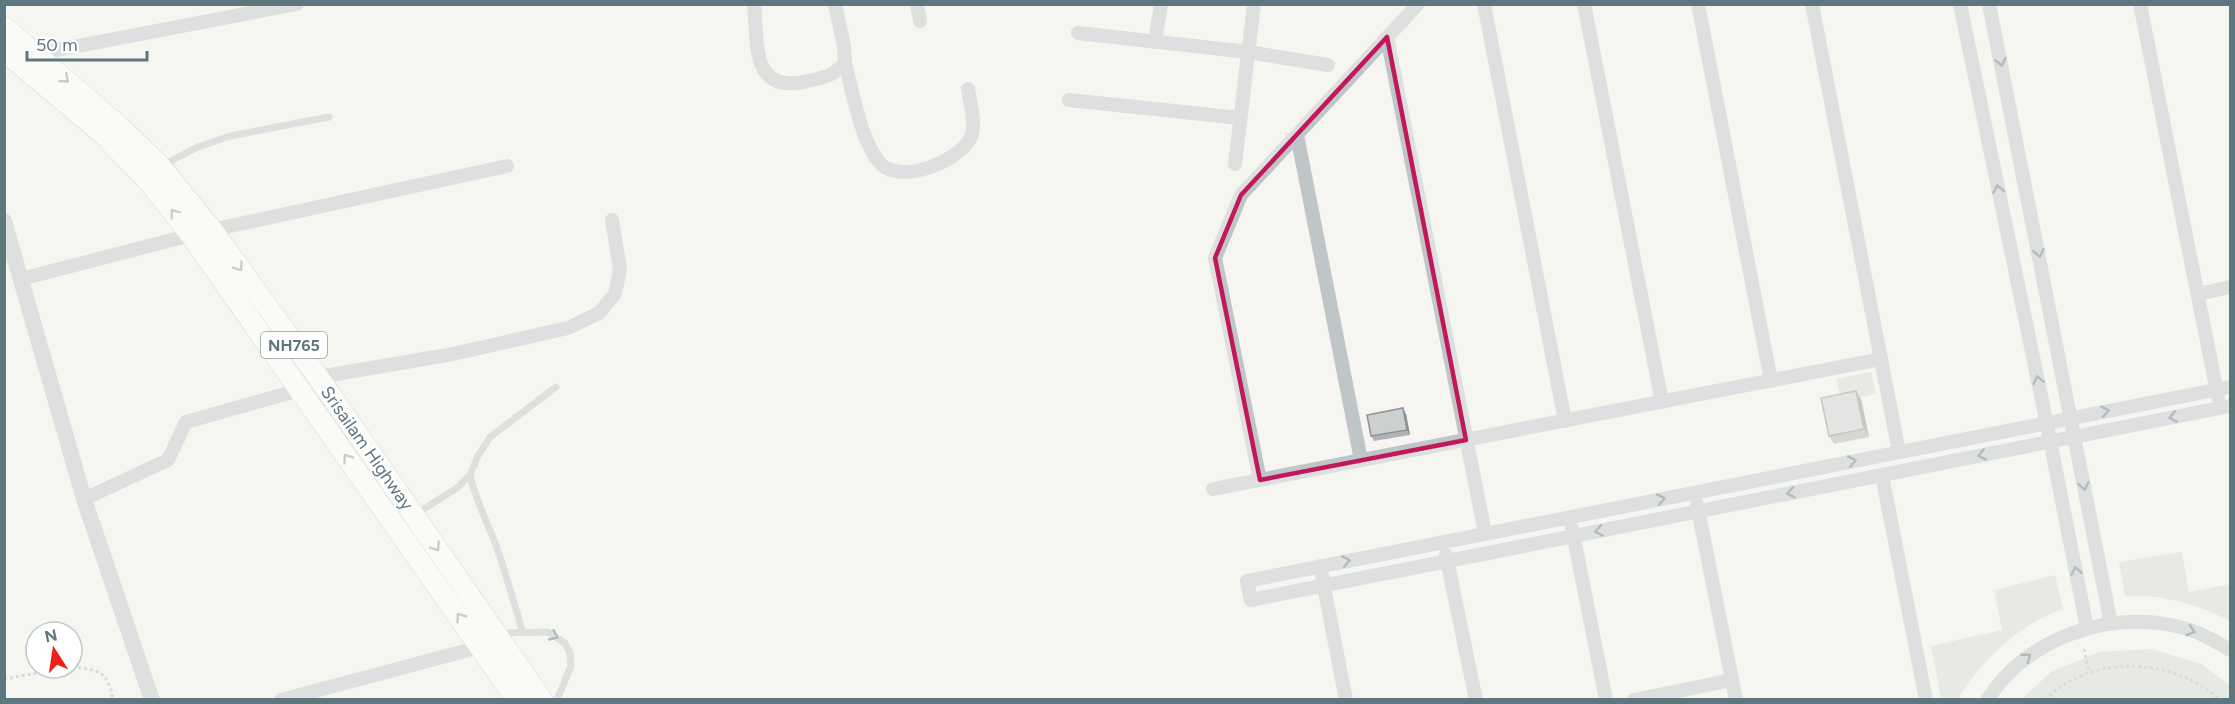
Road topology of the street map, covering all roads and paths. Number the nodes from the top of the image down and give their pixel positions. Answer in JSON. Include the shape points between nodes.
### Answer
{"nodes":[{"id":1,"x":297,"y":4,"type":"edge"},
{"id":2,"x":754,"y":4,"type":"edge"},
{"id":3,"x":835,"y":4,"type":"edge"},
{"id":4,"x":916,"y":4,"type":"edge"},
{"id":5,"x":1161,"y":4,"type":"edge"},
{"id":6,"x":1254,"y":4,"type":"edge"},
{"id":7,"x":1418,"y":4,"type":"edge"},
{"id":8,"x":1484,"y":4,"type":"edge"},
{"id":9,"x":1584,"y":4,"type":"edge"},
{"id":10,"x":1698,"y":4,"type":"edge"},
{"id":11,"x":1812,"y":4,"type":"edge"},
{"id":12,"x":1960,"y":4,"type":"edge"},
{"id":13,"x":1989,"y":4,"type":"edge"},
{"id":14,"x":2140,"y":4,"type":"edge"},
{"id":15,"x":920,"y":21,"type":"dead end"},
{"id":16,"x":4,"y":27,"type":"edge"},
{"id":17,"x":1078,"y":33,"type":"dead end"},
{"id":18,"x":1387,"y":38,"type":"junction"},
{"id":19,"x":1155,"y":42,"type":"junction"},
{"id":20,"x":4,"y":51,"type":"edge"},
{"id":21,"x":1248,"y":52,"type":"junction"},
{"id":22,"x":36,"y":54,"type":"junction"},
{"id":23,"x":845,"y":63,"type":"junction"},
{"id":24,"x":1328,"y":65,"type":"dead end"},
{"id":25,"x":968,"y":89,"type":"dead end"},
{"id":26,"x":1069,"y":100,"type":"dead end"},
{"id":27,"x":329,"y":117,"type":"dead end"},
{"id":28,"x":1240,"y":118,"type":"junction"},
{"id":29,"x":1297,"y":135,"type":"junction"},
{"id":30,"x":1234,"y":164,"type":"dead end"},
{"id":31,"x":160,"y":166,"type":"junction"},
{"id":32,"x":507,"y":166,"type":"dead end"},
{"id":33,"x":612,"y":220,"type":"dead end"},
{"id":34,"x":4,"y":221,"type":"edge"},
{"id":35,"x":212,"y":230,"type":"junction"},
{"id":36,"x":191,"y":235,"type":"junction"},
{"id":37,"x":21,"y":279,"type":"junction"},
{"id":38,"x":2230,"y":287,"type":"edge"},
{"id":39,"x":2198,"y":294,"type":"junction"},
{"id":40,"x":1881,"y":359,"type":"junction"},
{"id":41,"x":318,"y":377,"type":"junction"},
{"id":42,"x":1771,"y":381,"type":"junction"},
{"id":43,"x":555,"y":387,"type":"dead end"},
{"id":44,"x":2224,"y":388,"type":"edge"},
{"id":45,"x":299,"y":390,"type":"junction"},
{"id":46,"x":1662,"y":402,"type":"junction"},
{"id":47,"x":2225,"y":407,"type":"edge"},
{"id":48,"x":2071,"y":418,"type":"junction"},
{"id":49,"x":1566,"y":421,"type":"junction"},
{"id":50,"x":2047,"y":423,"type":"junction"},
{"id":51,"x":2075,"y":437,"type":"junction"},
{"id":52,"x":1466,"y":440,"type":"junction"},
{"id":53,"x":2050,"y":441,"type":"junction"},
{"id":54,"x":1899,"y":452,"type":"junction"},
{"id":55,"x":1361,"y":460,"type":"junction"},
{"id":56,"x":470,"y":475,"type":"junction"},
{"id":57,"x":1882,"y":475,"type":"junction"},
{"id":58,"x":1260,"y":480,"type":"junction"},
{"id":59,"x":1213,"y":489,"type":"dead end"},
{"id":60,"x":1695,"y":492,"type":"junction"},
{"id":61,"x":84,"y":499,"type":"junction"},
{"id":62,"x":1699,"y":511,"type":"junction"},
{"id":63,"x":414,"y":515,"type":"junction"},
{"id":64,"x":1570,"y":517,"type":"junction"},
{"id":65,"x":1485,"y":533,"type":"junction"},
{"id":66,"x":1574,"y":536,"type":"junction"},
{"id":67,"x":1444,"y":542,"type":"junction"},
{"id":68,"x":1448,"y":561,"type":"junction"},
{"id":69,"x":1320,"y":566,"type":"junction"},
{"id":70,"x":1324,"y":586,"type":"junction"},
{"id":71,"x":2111,"y":624,"type":"junction"},
{"id":72,"x":2087,"y":628,"type":"junction"},
{"id":73,"x":523,"y":633,"type":"junction"},
{"id":74,"x":488,"y":640,"type":"junction"},
{"id":75,"x":2084,"y":650,"type":"dead end"},
{"id":76,"x":2230,"y":650,"type":"edge"},
{"id":77,"x":84,"y":668,"type":"edge"},
{"id":78,"x":2089,"y":672,"type":"junction"},
{"id":79,"x":24,"y":675,"type":"edge"},
{"id":80,"x":4,"y":679,"type":"edge"},
{"id":81,"x":1732,"y":680,"type":"junction"},
{"id":82,"x":113,"y":699,"type":"edge"},
{"id":83,"x":152,"y":699,"type":"edge"},
{"id":84,"x":280,"y":699,"type":"edge"},
{"id":85,"x":518,"y":699,"type":"edge"},
{"id":86,"x":542,"y":699,"type":"edge"},
{"id":87,"x":557,"y":699,"type":"edge"},
{"id":88,"x":1346,"y":699,"type":"edge"},
{"id":89,"x":1476,"y":699,"type":"edge"},
{"id":90,"x":1606,"y":699,"type":"edge"},
{"id":91,"x":1634,"y":699,"type":"edge"},
{"id":92,"x":1736,"y":699,"type":"edge"},
{"id":93,"x":1926,"y":699,"type":"edge"},
{"id":94,"x":1987,"y":699,"type":"edge"},
{"id":95,"x":2045,"y":699,"type":"edge"},
{"id":96,"x":2220,"y":699,"type":"edge"}],
"edges":[{"from":1,"to":22,"type":"street"},
{"from":2,"to":23,"type":"street","via":[[760,63],[773,81],[804,82],[827,76]]},
{"from":3,"to":23,"type":"street"},
{"from":4,"to":15,"type":"street"},
{"from":5,"to":19,"type":"street"},
{"from":6,"to":21,"type":"street"},
{"from":7,"to":18,"type":"street"},
{"from":8,"to":49,"type":"street"},
{"from":9,"to":46,"type":"street"},
{"from":10,"to":42,"type":"street"},
{"from":11,"to":40,"type":"street"},
{"from":50,"to":12,"type":"street","one_way":true},
{"from":13,"to":48,"type":"street","one_way":true},
{"from":14,"to":39,"type":"street"},
{"from":16,"to":22,"type":"highway","name":"Srisailam Highway","number":"NH765"},
{"from":17,"to":19,"type":"street"},
{"from":18,"to":29,"type":"street"},
{"from":18,"to":52,"type":"street"},
{"from":19,"to":21,"type":"street"},
{"from":36,"to":20,"type":"highway","name":"Srisailam Highway","number":"NH765","one_way":true,"via":[[150,183],[103,134]]},
{"from":21,"to":24,"type":"street"},
{"from":21,"to":28,"type":"street"},
{"from":22,"to":31,"type":"highway","name":"Srisailam Highway","number":"NH765","one_way":true},
{"from":23,"to":25,"type":"street","via":[[866,138],[879,163],[892,172],[913,173],[962,150],[971,138],[973,118]]},
{"from":26,"to":28,"type":"street"},
{"from":27,"to":31,"type":"lane","via":[[230,136]]},
{"from":28,"to":30,"type":"street"},
{"from":29,"to":55,"type":"street"},
{"from":29,"to":58,"type":"street","via":[[1241,195],[1215,258]]},
{"from":31,"to":35,"type":"highway","name":"Srisailam Highway","number":"NH765"},
{"from":32,"to":35,"type":"street"},
{"from":33,"to":41,"type":"street","via":[[620,269],[615,294],[598,313],[568,328],[448,355]]},
{"from":34,"to":37,"type":"street"},
{"from":35,"to":41,"type":"highway","name":"Srisailam Highway","number":"NH765","one_way":true},
{"from":36,"to":37,"type":"street"},
{"from":36,"to":45,"type":"highway","name":"Srisailam Highway","number":"NH765"},
{"from":37,"to":61,"type":"street"},
{"from":38,"to":39,"type":"street"},
{"from":39,"to":44,"type":"street"},
{"from":40,"to":42,"type":"street"},
{"from":40,"to":54,"type":"street"},
{"from":41,"to":63,"type":"highway","name":"Srisailam Highway","number":"NH765"},
{"from":42,"to":46,"type":"street"},
{"from":43,"to":56,"type":"lane","via":[[490,437]]},
{"from":44,"to":47,"type":"street"},
{"from":48,"to":44,"type":"street","one_way":true},
{"from":45,"to":61,"type":"street","via":[[186,422],[168,460]]},
{"from":74,"to":45,"type":"highway","name":"Srisailam Highway","number":"NH765","one_way":true},
{"from":46,"to":49,"type":"street"},
{"from":47,"to":51,"type":"street","one_way":true},
{"from":48,"to":50,"type":"street"},
{"from":48,"to":51,"type":"street"},
{"from":49,"to":52,"type":"street"},
{"from":50,"to":53,"type":"street"},
{"from":50,"to":54,"type":"street"},
{"from":51,"to":53,"type":"street"},
{"from":51,"to":71,"type":"street","one_way":true},
{"from":52,"to":55,"type":"street"},
{"from":52,"to":65,"type":"street"},
{"from":53,"to":57,"type":"street","one_way":true},
{"from":72,"to":53,"type":"street","one_way":true},
{"from":60,"to":54,"type":"street","one_way":true},
{"from":55,"to":58,"type":"street"},
{"from":56,"to":63,"type":"lane"},
{"from":56,"to":73,"type":"lane"},
{"from":57,"to":62,"type":"street","one_way":true},
{"from":57,"to":93,"type":"street"},
{"from":58,"to":59,"type":"street"},
{"from":60,"to":62,"type":"street"},
{"from":64,"to":60,"type":"street","one_way":true},
{"from":61,"to":83,"type":"street"},
{"from":62,"to":66,"type":"street","one_way":true},
{"from":62,"to":81,"type":"street"},
{"from":63,"to":74,"type":"highway","name":"Srisailam Highway","number":"NH765","one_way":true},
{"from":64,"to":65,"type":"street"},
{"from":64,"to":66,"type":"street"},
{"from":65,"to":67,"type":"street"},
{"from":66,"to":68,"type":"street"},
{"from":66,"to":90,"type":"street"},
{"from":67,"to":68,"type":"street"},
{"from":69,"to":67,"type":"street","one_way":true},
{"from":68,"to":70,"type":"street"},
{"from":68,"to":89,"type":"street"},
{"from":69,"to":70,"type":"street"},
{"from":69,"to":70,"type":"street","via":[[1247,581],[1251,600]]},
{"from":70,"to":88,"type":"street"},
{"from":71,"to":72,"type":"street"},
{"from":71,"to":76,"type":"street","one_way":true,"via":[[2148,622],[2178,626]]},
{"from":94,"to":72,"type":"street","one_way":true,"via":[[2014,668],[2038,650],[2064,635]]},
{"from":73,"to":74,"type":"lane"},
{"from":73,"to":87,"type":"lane","one_way":true,"via":[[548,632],[565,643],[571,666]]},
{"from":74,"to":84,"type":"street"},
{"from":74,"to":85,"type":"highway","name":"Srisailam Highway","number":"NH765"},
{"from":74,"to":86,"type":"highway","name":"Srisailam Highway","number":"NH765"},
{"from":75,"to":78,"type":"path"},
{"from":77,"to":82,"type":"path","via":[[98,670],[105,676]]},
{"from":78,"to":95,"type":"path"},
{"from":78,"to":96,"type":"path","via":[[2130,665],[2171,670],[2208,688]]},
{"from":79,"to":80,"type":"path"},
{"from":81,"to":91,"type":"street"},
{"from":81,"to":92,"type":"street"}]}
